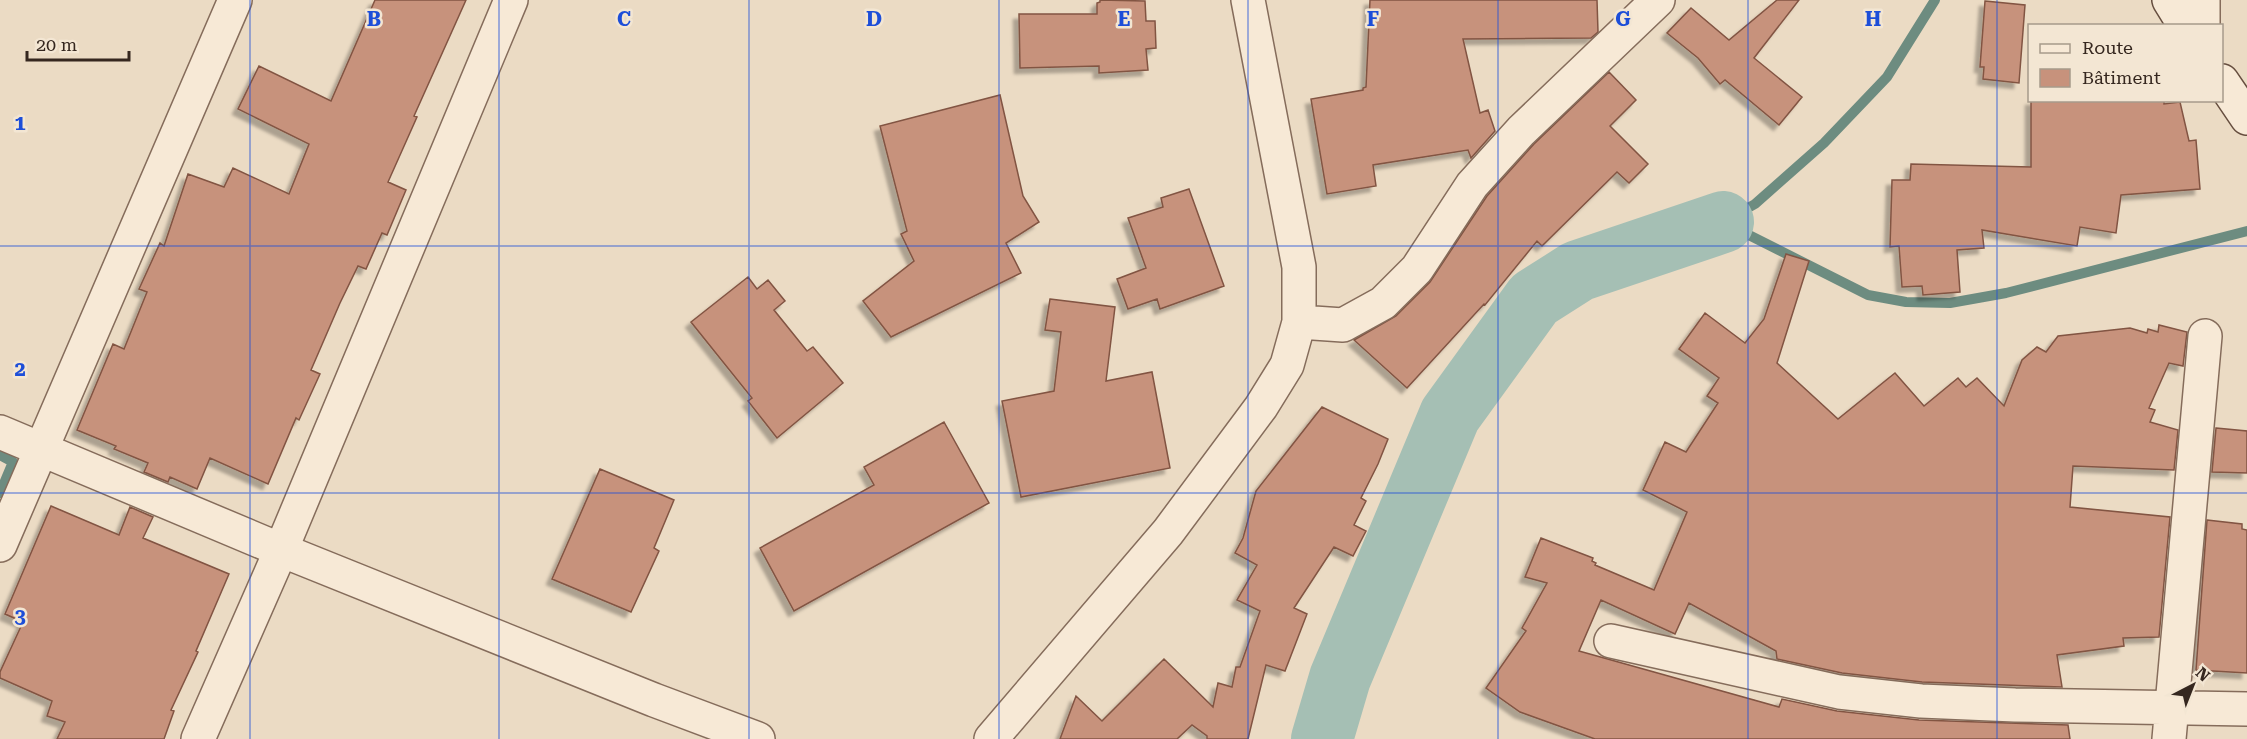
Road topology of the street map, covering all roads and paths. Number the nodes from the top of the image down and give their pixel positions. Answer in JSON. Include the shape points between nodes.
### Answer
{"nodes":[{"id":1,"x":236,"y":0,"type":"edge"},
{"id":2,"x":511,"y":0,"type":"edge"},
{"id":3,"x":1248,"y":0,"type":"edge"},
{"id":4,"x":1658,"y":0,"type":"edge"},
{"id":5,"x":2169,"y":0,"type":"edge"},
{"id":6,"x":2203,"y":0,"type":"edge"},
{"id":7,"x":2184,"y":24,"type":"edge"},
{"id":8,"x":2203,"y":24,"type":"edge"},
{"id":9,"x":2223,"y":82,"type":"edge"},
{"id":10,"x":2247,"y":118,"type":"edge"},
{"id":11,"x":1299,"y":322,"type":"junction"},
{"id":12,"x":2205,"y":336,"type":"dead end"},
{"id":13,"x":0,"y":432,"type":"edge"},
{"id":14,"x":42,"y":450,"type":"junction"},
{"id":15,"x":0,"y":545,"type":"edge"},
{"id":16,"x":281,"y":550,"type":"junction"},
{"id":17,"x":1611,"y":641,"type":"dead end"},
{"id":18,"x":2247,"y":709,"type":"edge"},
{"id":19,"x":2171,"y":724,"type":"edge"},
{"id":20,"x":198,"y":739,"type":"edge"},
{"id":21,"x":758,"y":739,"type":"edge"},
{"id":22,"x":991,"y":739,"type":"edge"}],
"edges":[{"from":1,"to":14,"type":"street"},
{"from":2,"to":16,"type":"street"},
{"from":3,"to":11,"type":"street","via":[[1299,267]]},
{"from":4,"to":11,"type":"street","via":[[1521,130],[1472,185],[1417,269],[1383,303],[1343,325]]},
{"from":5,"to":7,"type":"street"},
{"from":6,"to":8,"type":"street"},
{"from":9,"to":10,"type":"street"},
{"from":11,"to":22,"type":"street","via":[[1287,365],[1168,532]]},
{"from":12,"to":19,"type":"street"},
{"from":13,"to":14,"type":"street"},
{"from":14,"to":15,"type":"street"},
{"from":14,"to":16,"type":"street"},
{"from":16,"to":20,"type":"street"},
{"from":16,"to":21,"type":"street"},
{"from":17,"to":19,"type":"street","via":[[1839,692]]},
{"from":18,"to":19,"type":"street"}]}
